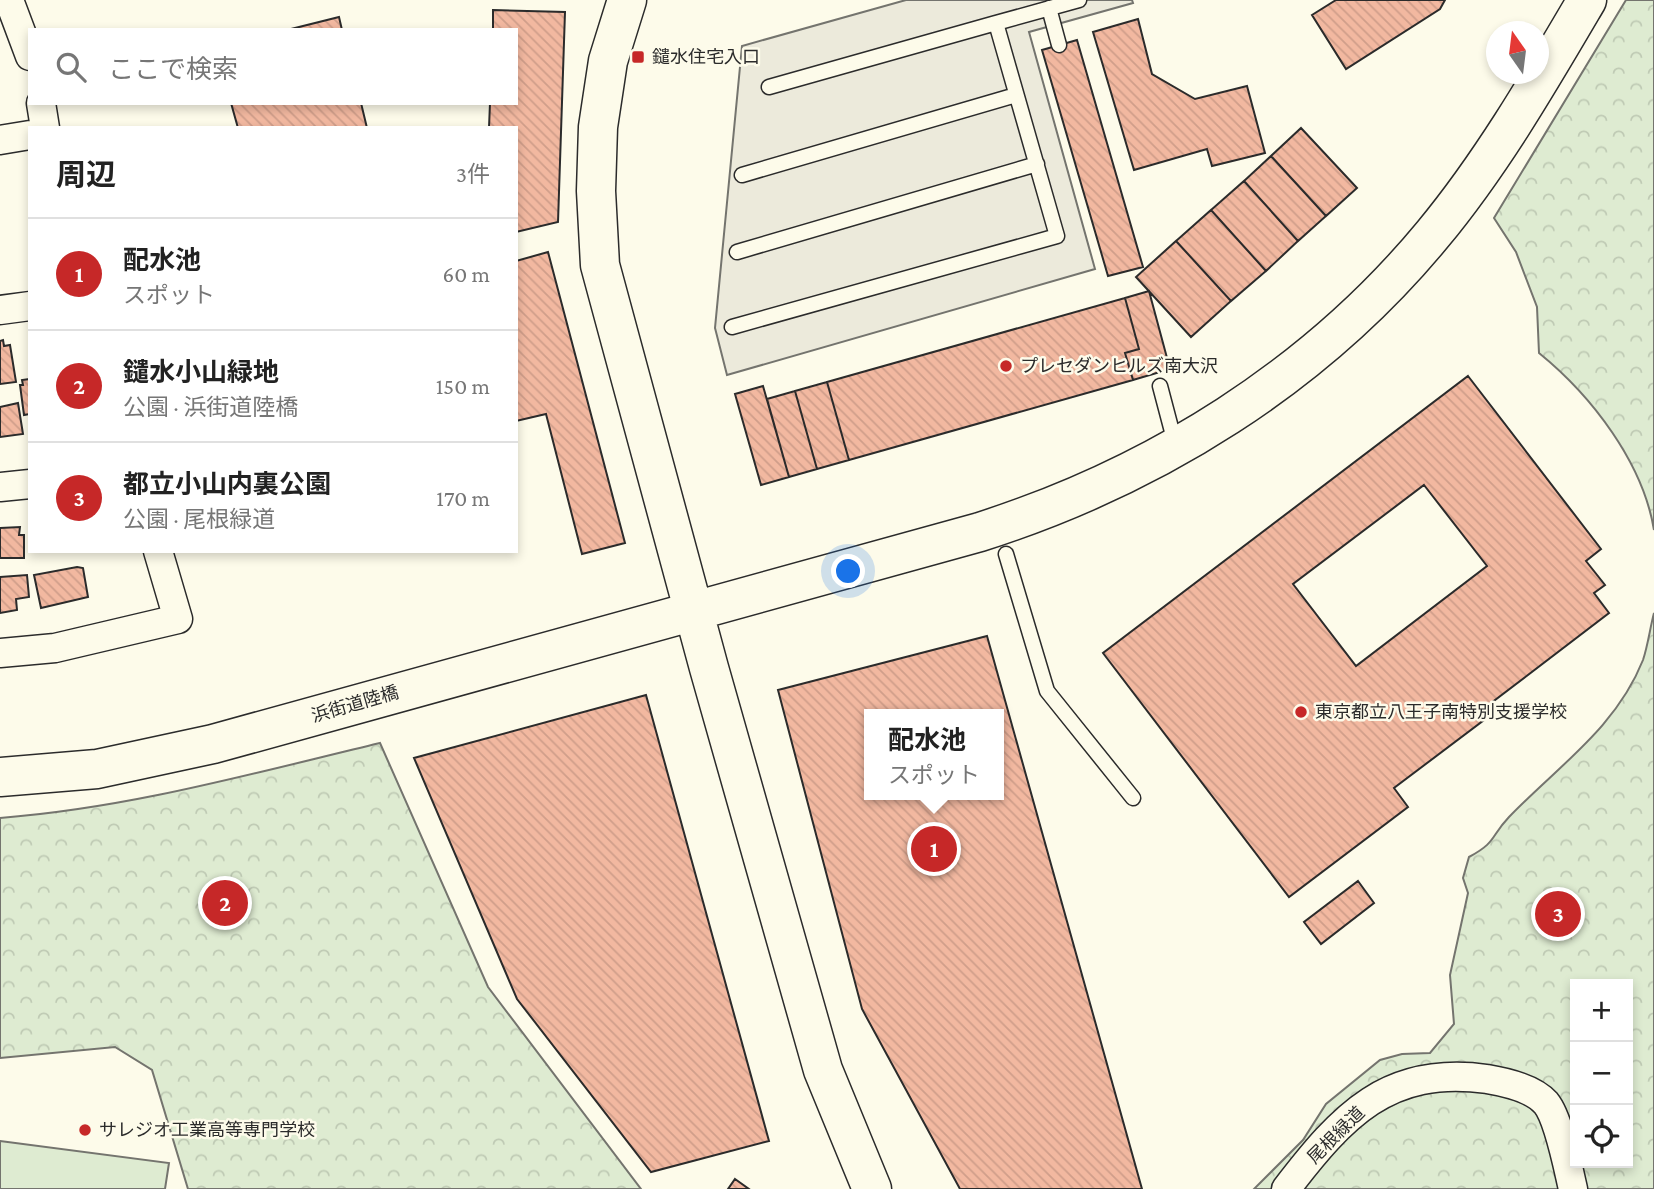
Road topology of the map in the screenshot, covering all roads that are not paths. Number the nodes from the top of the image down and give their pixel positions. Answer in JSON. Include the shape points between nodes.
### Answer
{"nodes":[{"id":1,"x":9,"y":0,"type":"edge"},
{"id":2,"x":627,"y":0,"type":"edge"},
{"id":3,"x":1079,"y":0,"type":"edge"},
{"id":4,"x":1587,"y":0,"type":"edge"},
{"id":5,"x":1049,"y":8,"type":"junction"},
{"id":6,"x":996,"y":23,"type":"junction"},
{"id":7,"x":1059,"y":45,"type":"dead end"},
{"id":8,"x":28,"y":51,"type":"edge"},
{"id":9,"x":769,"y":87,"type":"dead end"},
{"id":10,"x":1016,"y":95,"type":"junction"},
{"id":11,"x":41,"y":105,"type":"edge"},
{"id":12,"x":46,"y":126,"type":"edge"},
{"id":13,"x":28,"y":135,"type":"edge"},
{"id":14,"x":0,"y":140,"type":"edge"},
{"id":15,"x":1037,"y":164,"type":"junction"},
{"id":16,"x":742,"y":175,"type":"dead end"},
{"id":17,"x":737,"y":252,"type":"dead end"},
{"id":18,"x":28,"y":306,"type":"edge"},
{"id":19,"x":0,"y":310,"type":"edge"},
{"id":20,"x":732,"y":327,"type":"dead end"},
{"id":21,"x":1160,"y":386,"type":"dead end"},
{"id":22,"x":1177,"y":448,"type":"junction"},
{"id":23,"x":28,"y":484,"type":"edge"},
{"id":24,"x":0,"y":487,"type":"edge"},
{"id":25,"x":159,"y":553,"type":"edge"},
{"id":26,"x":1006,"y":554,"type":"dead end"},
{"id":27,"x":694,"y":609,"type":"junction"},
{"id":28,"x":0,"y":653,"type":"edge"},
{"id":29,"x":0,"y":777,"type":"edge"},
{"id":30,"x":1133,"y":798,"type":"dead end"},
{"id":31,"x":872,"y":1189,"type":"edge"},
{"id":32,"x":1286,"y":1189,"type":"edge"},
{"id":33,"x":1573,"y":1189,"type":"edge"}],
"edges":[{"from":1,"to":8,"type":"street"},
{"from":2,"to":27,"type":"street","via":[[608,61],[598,127],[600,265]]},
{"from":3,"to":5,"type":"lane"},
{"from":4,"to":22,"type":"street","name":"浜街道陸橋","via":[[1483,167],[1434,233],[1375,299],[1323,347]]},
{"from":5,"to":6,"type":"lane"},
{"from":5,"to":7,"type":"lane"},
{"from":6,"to":9,"type":"lane"},
{"from":6,"to":10,"type":"lane"},
{"from":10,"to":15,"type":"lane"},
{"from":10,"to":16,"type":"lane"},
{"from":11,"to":12,"type":"street"},
{"from":13,"to":14,"type":"street"},
{"from":15,"to":17,"type":"lane"},
{"from":15,"to":20,"type":"lane","via":[[1057,236]]},
{"from":18,"to":19,"type":"street"},
{"from":21,"to":22,"type":"lane"},
{"from":22,"to":27,"type":"street","name":"浜街道陸橋","via":[[1032,516]]},
{"from":23,"to":24,"type":"street"},
{"from":25,"to":28,"type":"street","via":[[178,619],[55,648]]},
{"from":26,"to":30,"type":"lane","via":[[1047,691]]},
{"from":27,"to":29,"type":"street","name":"浜街道陸橋","via":[[140,761]]},
{"from":27,"to":31,"type":"street","via":[[823,1070]]},
{"from":32,"to":33,"type":"street","name":"尾根緑道","via":[[1364,1104],[1403,1084],[1435,1076],[1512,1083],[1546,1102]]}]}
